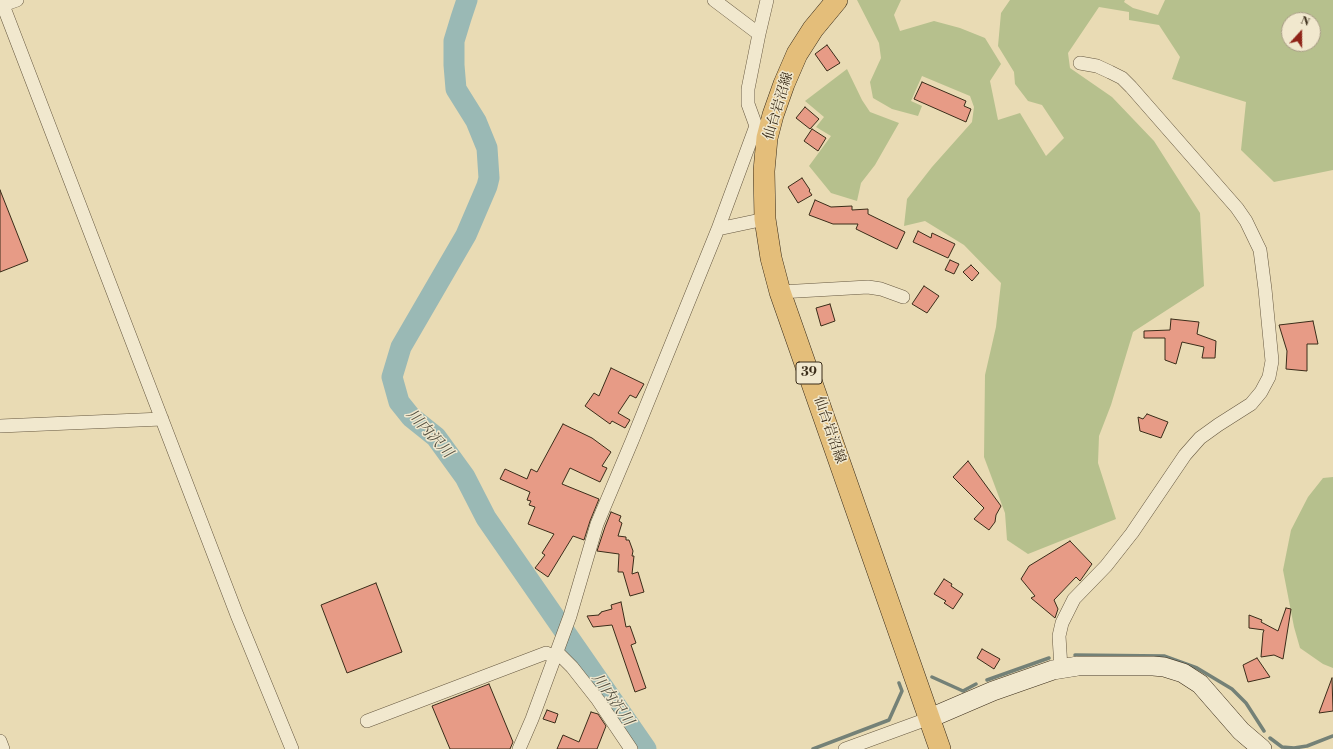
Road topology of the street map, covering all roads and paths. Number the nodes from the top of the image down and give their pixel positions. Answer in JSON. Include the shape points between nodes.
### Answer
{"nodes":[{"id":1,"x":17,"y":0,"type":"edge"},
{"id":2,"x":714,"y":0,"type":"edge"},
{"id":3,"x":767,"y":0,"type":"edge"},
{"id":4,"x":837,"y":0,"type":"edge"},
{"id":5,"x":1,"y":4,"type":"edge"},
{"id":6,"x":759,"y":34,"type":"junction"},
{"id":7,"x":1080,"y":63,"type":"dead end"},
{"id":8,"x":765,"y":219,"type":"junction"},
{"id":9,"x":718,"y":229,"type":"junction"},
{"id":10,"x":780,"y":292,"type":"junction"},
{"id":11,"x":903,"y":297,"type":"dead end"},
{"id":12,"x":162,"y":419,"type":"junction"},
{"id":13,"x":0,"y":426,"type":"edge"},
{"id":14,"x":557,"y":651,"type":"junction"},
{"id":15,"x":1061,"y":668,"type":"junction"},
{"id":16,"x":930,"y":718,"type":"junction"},
{"id":17,"x":367,"y":721,"type":"dead end"},
{"id":18,"x":0,"y":741,"type":"edge"},
{"id":19,"x":3,"y":749,"type":"edge"},
{"id":20,"x":292,"y":749,"type":"edge"},
{"id":21,"x":519,"y":749,"type":"edge"},
{"id":22,"x":631,"y":749,"type":"edge"},
{"id":23,"x":845,"y":749,"type":"edge"},
{"id":24,"x":940,"y":749,"type":"edge"},
{"id":25,"x":1262,"y":749,"type":"edge"}],
"edges":[{"from":1,"to":5,"type":"street"},
{"from":2,"to":6,"type":"street"},
{"from":3,"to":6,"type":"street"},
{"from":4,"to":8,"type":"main road","name":"仙台岩沼線","number":"39","via":[[813,29],[797,54],[773,115],[767,138],[764,171]]},
{"from":5,"to":12,"type":"street"},
{"from":6,"to":9,"type":"street","via":[[748,89],[748,104],[756,126]]},
{"from":7,"to":15,"type":"street","via":[[1097,66],[1122,78],[1246,221],[1260,250],[1272,361],[1269,376],[1261,392],[1251,404],[1200,438],[1185,455],[1132,533],[1106,566],[1074,599],[1062,623],[1059,636]]},
{"from":8,"to":9,"type":"street"},
{"from":8,"to":10,"type":"main road","name":"仙台岩沼線","number":"39"},
{"from":9,"to":14,"type":"street","via":[[597,524]]},
{"from":10,"to":11,"type":"street","via":[[868,287]]},
{"from":10,"to":16,"type":"main road","name":"仙台岩沼線","number":"39"},
{"from":12,"to":13,"type":"street"},
{"from":12,"to":20,"type":"street","via":[[237,615]]},
{"from":14,"to":17,"type":"street"},
{"from":14,"to":21,"type":"street"},
{"from":14,"to":22,"type":"street","via":[[598,700]]},
{"from":15,"to":16,"type":"street","via":[[994,691]]},
{"from":15,"to":25,"type":"street","via":[[1153,666],[1183,673],[1200,684],[1241,731]]},
{"from":16,"to":23,"type":"street"},
{"from":16,"to":24,"type":"main road","name":"仙台岩沼線","number":"39"},
{"from":18,"to":19,"type":"street"}]}
